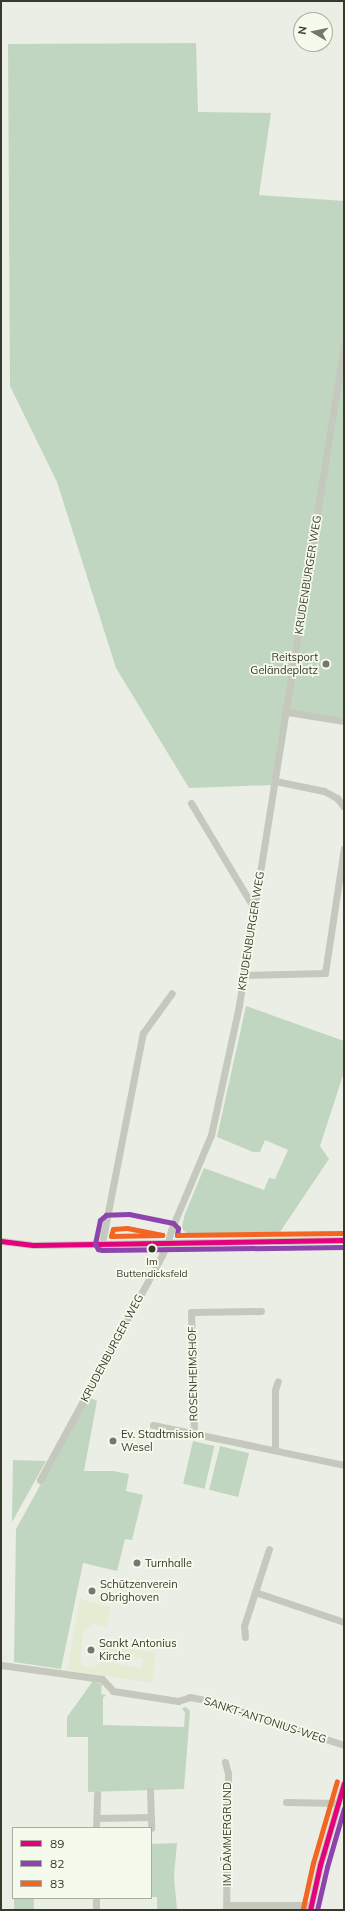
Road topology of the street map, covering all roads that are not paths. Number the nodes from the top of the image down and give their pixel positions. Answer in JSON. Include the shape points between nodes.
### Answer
{"nodes":[{"id":1,"x":344,"y":344,"type":"edge"},
{"id":2,"x":287,"y":712,"type":"junction"},
{"id":3,"x":344,"y":721,"type":"edge"},
{"id":4,"x":275,"y":781,"type":"junction"},
{"id":5,"x":191,"y":803,"type":"dead end"},
{"id":6,"x":344,"y":807,"type":"edge"},
{"id":7,"x":344,"y":848,"type":"edge"},
{"id":8,"x":255,"y":910,"type":"junction"},
{"id":9,"x":245,"y":975,"type":"junction"},
{"id":10,"x":172,"y":993,"type":"dead end"},
{"id":11,"x":344,"y":1240,"type":"edge"},
{"id":12,"x":1,"y":1241,"type":"edge"},
{"id":13,"x":168,"y":1242,"type":"junction"},
{"id":14,"x":102,"y":1243,"type":"junction"},
{"id":15,"x":261,"y":1310,"type":"dead end"},
{"id":16,"x":278,"y":1381,"type":"dead end"},
{"id":17,"x":153,"y":1425,"type":"dead end"},
{"id":18,"x":194,"y":1434,"type":"junction"},
{"id":19,"x":275,"y":1450,"type":"junction"},
{"id":20,"x":344,"y":1465,"type":"edge"},
{"id":21,"x":40,"y":1480,"type":"dead end"},
{"id":22,"x":269,"y":1549,"type":"dead end"},
{"id":23,"x":255,"y":1592,"type":"junction"},
{"id":24,"x":344,"y":1622,"type":"edge"},
{"id":25,"x":245,"y":1637,"type":"dead end"},
{"id":26,"x":1,"y":1664,"type":"edge"},
{"id":27,"x":344,"y":1745,"type":"edge"},
{"id":28,"x":225,"y":1762,"type":"dead end"},
{"id":29,"x":344,"y":1783,"type":"edge"},
{"id":30,"x":150,"y":1791,"type":"dead end"},
{"id":31,"x":97,"y":1794,"type":"dead end"},
{"id":32,"x":286,"y":1802,"type":"dead end"},
{"id":33,"x":337,"y":1804,"type":"junction"},
{"id":34,"x":150,"y":1817,"type":"junction"},
{"id":35,"x":97,"y":1818,"type":"junction"},
{"id":36,"x":96,"y":1827,"type":"edge"},
{"id":37,"x":151,"y":1827,"type":"edge"},
{"id":38,"x":96,"y":1899,"type":"edge"},
{"id":39,"x":227,"y":1908,"type":"edge"},
{"id":40,"x":310,"y":1908,"type":"edge"},
{"id":41,"x":96,"y":1910,"type":"edge"}],
"edges":[{"from":1,"to":2,"type":"street","name":"KRUDENBURGER WEG"},
{"from":2,"to":3,"type":"street"},
{"from":2,"to":4,"type":"street","name":"KRUDENBURGER WEG"},
{"from":4,"to":6,"type":"street","via":[[324,791],[336,798]]},
{"from":4,"to":8,"type":"street","name":"KRUDENBURGER WEG"},
{"from":5,"to":8,"type":"street"},
{"from":7,"to":9,"type":"street","via":[[325,973]]},
{"from":8,"to":9,"type":"street","name":"KRUDENBURGER WEG"},
{"from":9,"to":13,"type":"street","name":"KRUDENBURGER WEG","via":[[211,1135]]},
{"from":10,"to":14,"type":"street","via":[[143,1033]]},
{"from":11,"to":13,"type":"street"},
{"from":12,"to":14,"type":"street","via":[[32,1245]]},
{"from":13,"to":14,"type":"street"},
{"from":13,"to":21,"type":"street","name":"KRUDENBURGER WEG"},
{"from":15,"to":18,"type":"street","name":"ROSENHEIMSHOF","via":[[191,1312]]},
{"from":16,"to":19,"type":"street","via":[[275,1390]]},
{"from":17,"to":18,"type":"street"},
{"from":18,"to":19,"type":"street"},
{"from":19,"to":20,"type":"street"},
{"from":22,"to":23,"type":"street"},
{"from":23,"to":24,"type":"street"},
{"from":23,"to":25,"type":"street","via":[[244,1626]]},
{"from":26,"to":27,"type":"street","name":"SANKT-ANTONIUS-WEG","via":[[102,1679],[113,1691],[178,1701],[190,1697],[210,1701]]},
{"from":28,"to":39,"type":"street","name":"IM DÄMMERGRUND","via":[[228,1774]]},
{"from":29,"to":33,"type":"street"},
{"from":30,"to":34,"type":"street"},
{"from":31,"to":35,"type":"street"},
{"from":32,"to":33,"type":"street"},
{"from":33,"to":40,"type":"street"},
{"from":34,"to":35,"type":"street"},
{"from":34,"to":37,"type":"street"},
{"from":35,"to":36,"type":"street"},
{"from":38,"to":41,"type":"street"},
{"from":39,"to":40,"type":"street","name":"IM DÄMMERGRUND"}]}
